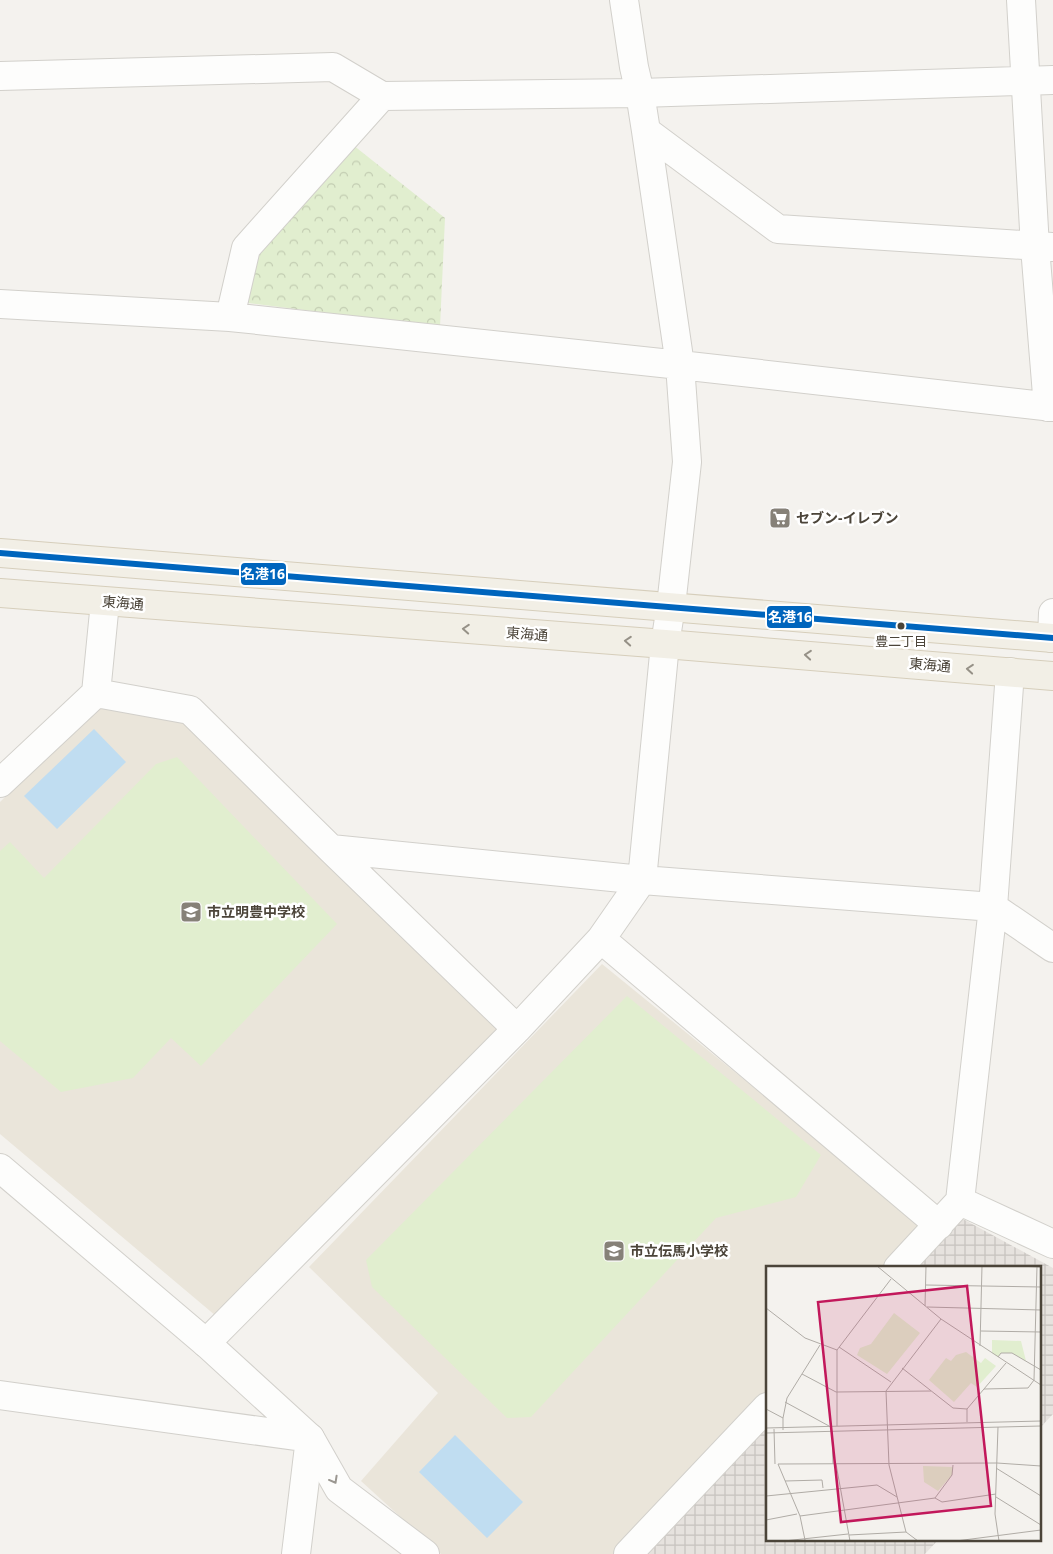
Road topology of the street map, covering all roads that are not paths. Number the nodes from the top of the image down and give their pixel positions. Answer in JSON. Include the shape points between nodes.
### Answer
{"nodes":[{"id":1,"x":624,"y":0,"type":"edge"},
{"id":2,"x":1021,"y":0,"type":"edge"},
{"id":3,"x":0,"y":76,"type":"edge"},
{"id":4,"x":1053,"y":80,"type":"edge"},
{"id":5,"x":1026,"y":81,"type":"junction"},
{"id":6,"x":640,"y":93,"type":"junction"},
{"id":7,"x":382,"y":96,"type":"junction"},
{"id":8,"x":646,"y":130,"type":"junction"},
{"id":9,"x":1044,"y":247,"type":"edge"},
{"id":10,"x":0,"y":304,"type":"edge"},
{"id":11,"x":230,"y":317,"type":"junction"},
{"id":12,"x":680,"y":365,"type":"junction"},
{"id":13,"x":1051,"y":407,"type":"edge"},
{"id":14,"x":0,"y":553,"type":"edge"},
{"id":15,"x":0,"y":593,"type":"edge"},
{"id":16,"x":105,"y":602,"type":"junction"},
{"id":17,"x":671,"y":606,"type":"junction"},
{"id":18,"x":1052,"y":630,"type":"edge"},
{"id":19,"x":665,"y":644,"type":"junction"},
{"id":20,"x":1010,"y":672,"type":"junction"},
{"id":21,"x":1053,"y":676,"type":"edge"},
{"id":22,"x":96,"y":693,"type":"junction"},
{"id":23,"x":0,"y":783,"type":"edge"},
{"id":24,"x":331,"y":849,"type":"junction"},
{"id":25,"x":642,"y":880,"type":"junction"},
{"id":26,"x":993,"y":907,"type":"junction"},
{"id":27,"x":601,"y":939,"type":"junction"},
{"id":28,"x":1053,"y":948,"type":"edge"},
{"id":29,"x":517,"y":1029,"type":"junction"},
{"id":30,"x":0,"y":1168,"type":"edge"},
{"id":31,"x":960,"y":1201,"type":"junction"},
{"id":32,"x":938,"y":1225,"type":"junction"},
{"id":33,"x":1053,"y":1244,"type":"edge"},
{"id":34,"x":900,"y":1266,"type":"edge"},
{"id":35,"x":206,"y":1343,"type":"junction"},
{"id":36,"x":0,"y":1395,"type":"edge"},
{"id":37,"x":766,"y":1408,"type":"edge"},
{"id":38,"x":310,"y":1438,"type":"junction"},
{"id":39,"x":296,"y":1554,"type":"edge"},
{"id":40,"x":425,"y":1554,"type":"edge"},
{"id":41,"x":628,"y":1554,"type":"edge"}],
"edges":[{"from":1,"to":6,"type":"street"},
{"from":2,"to":5,"type":"street"},
{"from":3,"to":7,"type":"street","via":[[333,67]]},
{"from":4,"to":5,"type":"street"},
{"from":5,"to":6,"type":"street"},
{"from":5,"to":9,"type":"street"},
{"from":6,"to":7,"type":"street"},
{"from":6,"to":8,"type":"street"},
{"from":7,"to":11,"type":"street","via":[[246,248]]},
{"from":8,"to":9,"type":"street","via":[[778,229]]},
{"from":8,"to":12,"type":"street"},
{"from":9,"to":13,"type":"street"},
{"from":10,"to":11,"type":"street"},
{"from":11,"to":12,"type":"street"},
{"from":12,"to":13,"type":"street"},
{"from":12,"to":17,"type":"street","via":[[687,462]]},
{"from":14,"to":17,"type":"main road"},
{"from":15,"to":16,"type":"main road","name":"東海通"},
{"from":19,"to":16,"type":"main road","name":"東海通","one_way":true},
{"from":16,"to":22,"type":"street"},
{"from":17,"to":18,"type":"main road"},
{"from":17,"to":19,"type":"street"},
{"from":20,"to":19,"type":"main road","name":"東海通","one_way":true},
{"from":19,"to":25,"type":"street"},
{"from":20,"to":21,"type":"main road","name":"東海通"},
{"from":20,"to":26,"type":"street"},
{"from":22,"to":23,"type":"street"},
{"from":22,"to":24,"type":"street","via":[[190,710]]},
{"from":24,"to":25,"type":"street"},
{"from":24,"to":29,"type":"street"},
{"from":25,"to":26,"type":"street"},
{"from":25,"to":27,"type":"street"},
{"from":26,"to":28,"type":"street"},
{"from":26,"to":31,"type":"street"},
{"from":27,"to":29,"type":"street"},
{"from":27,"to":32,"type":"street"},
{"from":29,"to":35,"type":"street"},
{"from":30,"to":35,"type":"street"},
{"from":31,"to":32,"type":"street"},
{"from":31,"to":33,"type":"street"},
{"from":32,"to":34,"type":"street"},
{"from":35,"to":38,"type":"street"},
{"from":36,"to":38,"type":"street"},
{"from":37,"to":41,"type":"street"},
{"from":38,"to":39,"type":"street"},
{"from":38,"to":40,"type":"street","one_way":true,"via":[[339,1489]]}]}
